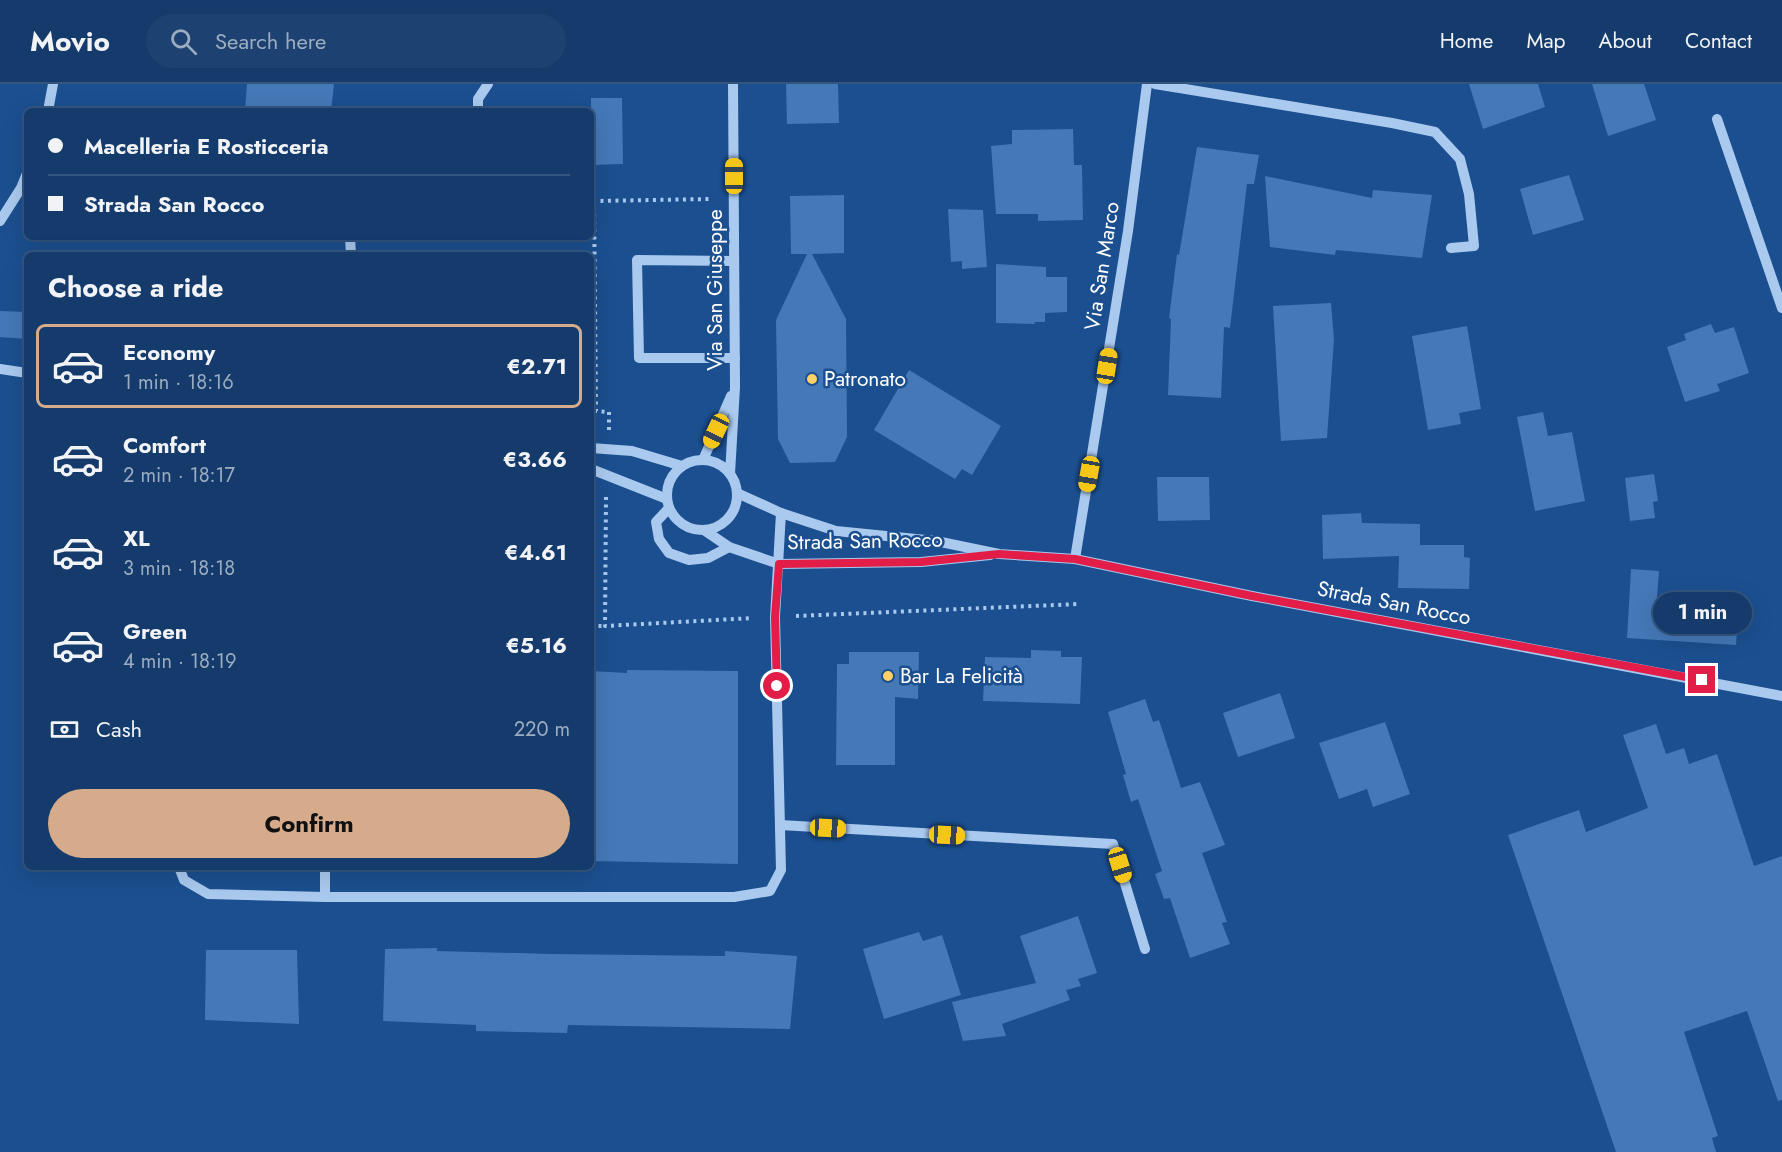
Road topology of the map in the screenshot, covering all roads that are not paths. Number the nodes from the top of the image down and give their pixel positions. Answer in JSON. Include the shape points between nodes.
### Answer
{"nodes":[{"id":1,"x":53,"y":84,"type":"edge"},
{"id":2,"x":488,"y":84,"type":"edge"},
{"id":3,"x":733,"y":84,"type":"edge"},
{"id":4,"x":1147,"y":84,"type":"edge"},
{"id":5,"x":1155,"y":84,"type":"edge"},
{"id":6,"x":49,"y":108,"type":"edge"},
{"id":7,"x":478,"y":108,"type":"edge"},
{"id":8,"x":1717,"y":119,"type":"dead end"},
{"id":9,"x":24,"y":180,"type":"edge"},
{"id":10,"x":0,"y":221,"type":"edge"},
{"id":11,"x":1451,"y":248,"type":"dead end"},
{"id":12,"x":734,"y":261,"type":"junction"},
{"id":13,"x":1782,"y":308,"type":"edge"},
{"id":14,"x":735,"y":358,"type":"junction"},
{"id":15,"x":0,"y":369,"type":"edge"},
{"id":16,"x":24,"y":373,"type":"edge"},
{"id":17,"x":735,"y":387,"type":"junction"},
{"id":18,"x":594,"y":448,"type":"edge"},
{"id":19,"x":703,"y":460,"type":"junction"},
{"id":20,"x":682,"y":465,"type":"junction"},
{"id":21,"x":594,"y":470,"type":"edge"},
{"id":22,"x":730,"y":474,"type":"junction"},
{"id":23,"x":737,"y":493,"type":"junction"},
{"id":24,"x":668,"y":504,"type":"junction"},
{"id":25,"x":781,"y":513,"type":"junction"},
{"id":26,"x":704,"y":530,"type":"junction"},
{"id":27,"x":729,"y":547,"type":"junction"},
{"id":28,"x":999,"y":554,"type":"junction"},
{"id":29,"x":1075,"y":559,"type":"junction"},
{"id":30,"x":779,"y":564,"type":"junction"},
{"id":31,"x":1782,"y":696,"type":"edge"},
{"id":32,"x":780,"y":825,"type":"junction"},
{"id":33,"x":180,"y":870,"type":"edge"},
{"id":34,"x":326,"y":870,"type":"edge"},
{"id":35,"x":325,"y":897,"type":"junction"},
{"id":36,"x":1145,"y":949,"type":"dead end"}],
"edges":[{"from":1,"to":6,"type":"street"},
{"from":2,"to":7,"type":"street","via":[[478,99]]},
{"from":3,"to":12,"type":"street","name":"Via San Giuseppe"},
{"from":4,"to":29,"type":"street","name":"Via San Marco"},
{"from":5,"to":11,"type":"street","via":[[1435,132],[1460,159],[1469,194],[1474,246]]},
{"from":8,"to":13,"type":"street"},
{"from":9,"to":10,"type":"street"},
{"from":12,"to":14,"type":"street","name":"Via San Giuseppe"},
{"from":12,"to":14,"type":"street","via":[[637,260],[639,358]]},
{"from":14,"to":17,"type":"street","name":"Via San Giuseppe"},
{"from":15,"to":16,"type":"street"},
{"from":17,"to":19,"type":"street","name":"Via San Giuseppe"},
{"from":17,"to":22,"type":"street","name":"Via San Giuseppe"},
{"from":18,"to":20,"type":"street","via":[[632,451]]},
{"from":19,"to":20,"type":"street"},
{"from":19,"to":22,"type":"street","via":[[722,466]]},
{"from":20,"to":24,"type":"street","via":[[670,481]]},
{"from":21,"to":24,"type":"street"},
{"from":22,"to":23,"type":"street"},
{"from":23,"to":25,"type":"street","name":"Strada San Rocco"},
{"from":23,"to":26,"type":"street","via":[[732,514]]},
{"from":24,"to":26,"type":"street","via":[[683,525]]},
{"from":24,"to":27,"type":"street","via":[[657,522],[659,540],[669,553],[689,560],[708,558]]},
{"from":25,"to":28,"type":"street","name":"Strada San Rocco","via":[[836,531],[936,541]]},
{"from":25,"to":30,"type":"street"},
{"from":26,"to":27,"type":"street","name":"Strada San Rocco"},
{"from":27,"to":30,"type":"street","name":"Strada San Rocco"},
{"from":28,"to":29,"type":"street","name":"Strada San Rocco"},
{"from":28,"to":30,"type":"street","name":"Strada San Rocco","via":[[921,562]]},
{"from":29,"to":31,"type":"street","name":"Strada San Rocco"},
{"from":30,"to":32,"type":"street","via":[[775,617]]},
{"from":32,"to":35,"type":"street","via":[[781,870],[770,891],[734,897]]},
{"from":32,"to":36,"type":"street","via":[[1113,844]]},
{"from":33,"to":35,"type":"street","via":[[184,880],[208,894]]},
{"from":34,"to":35,"type":"street"}]}
